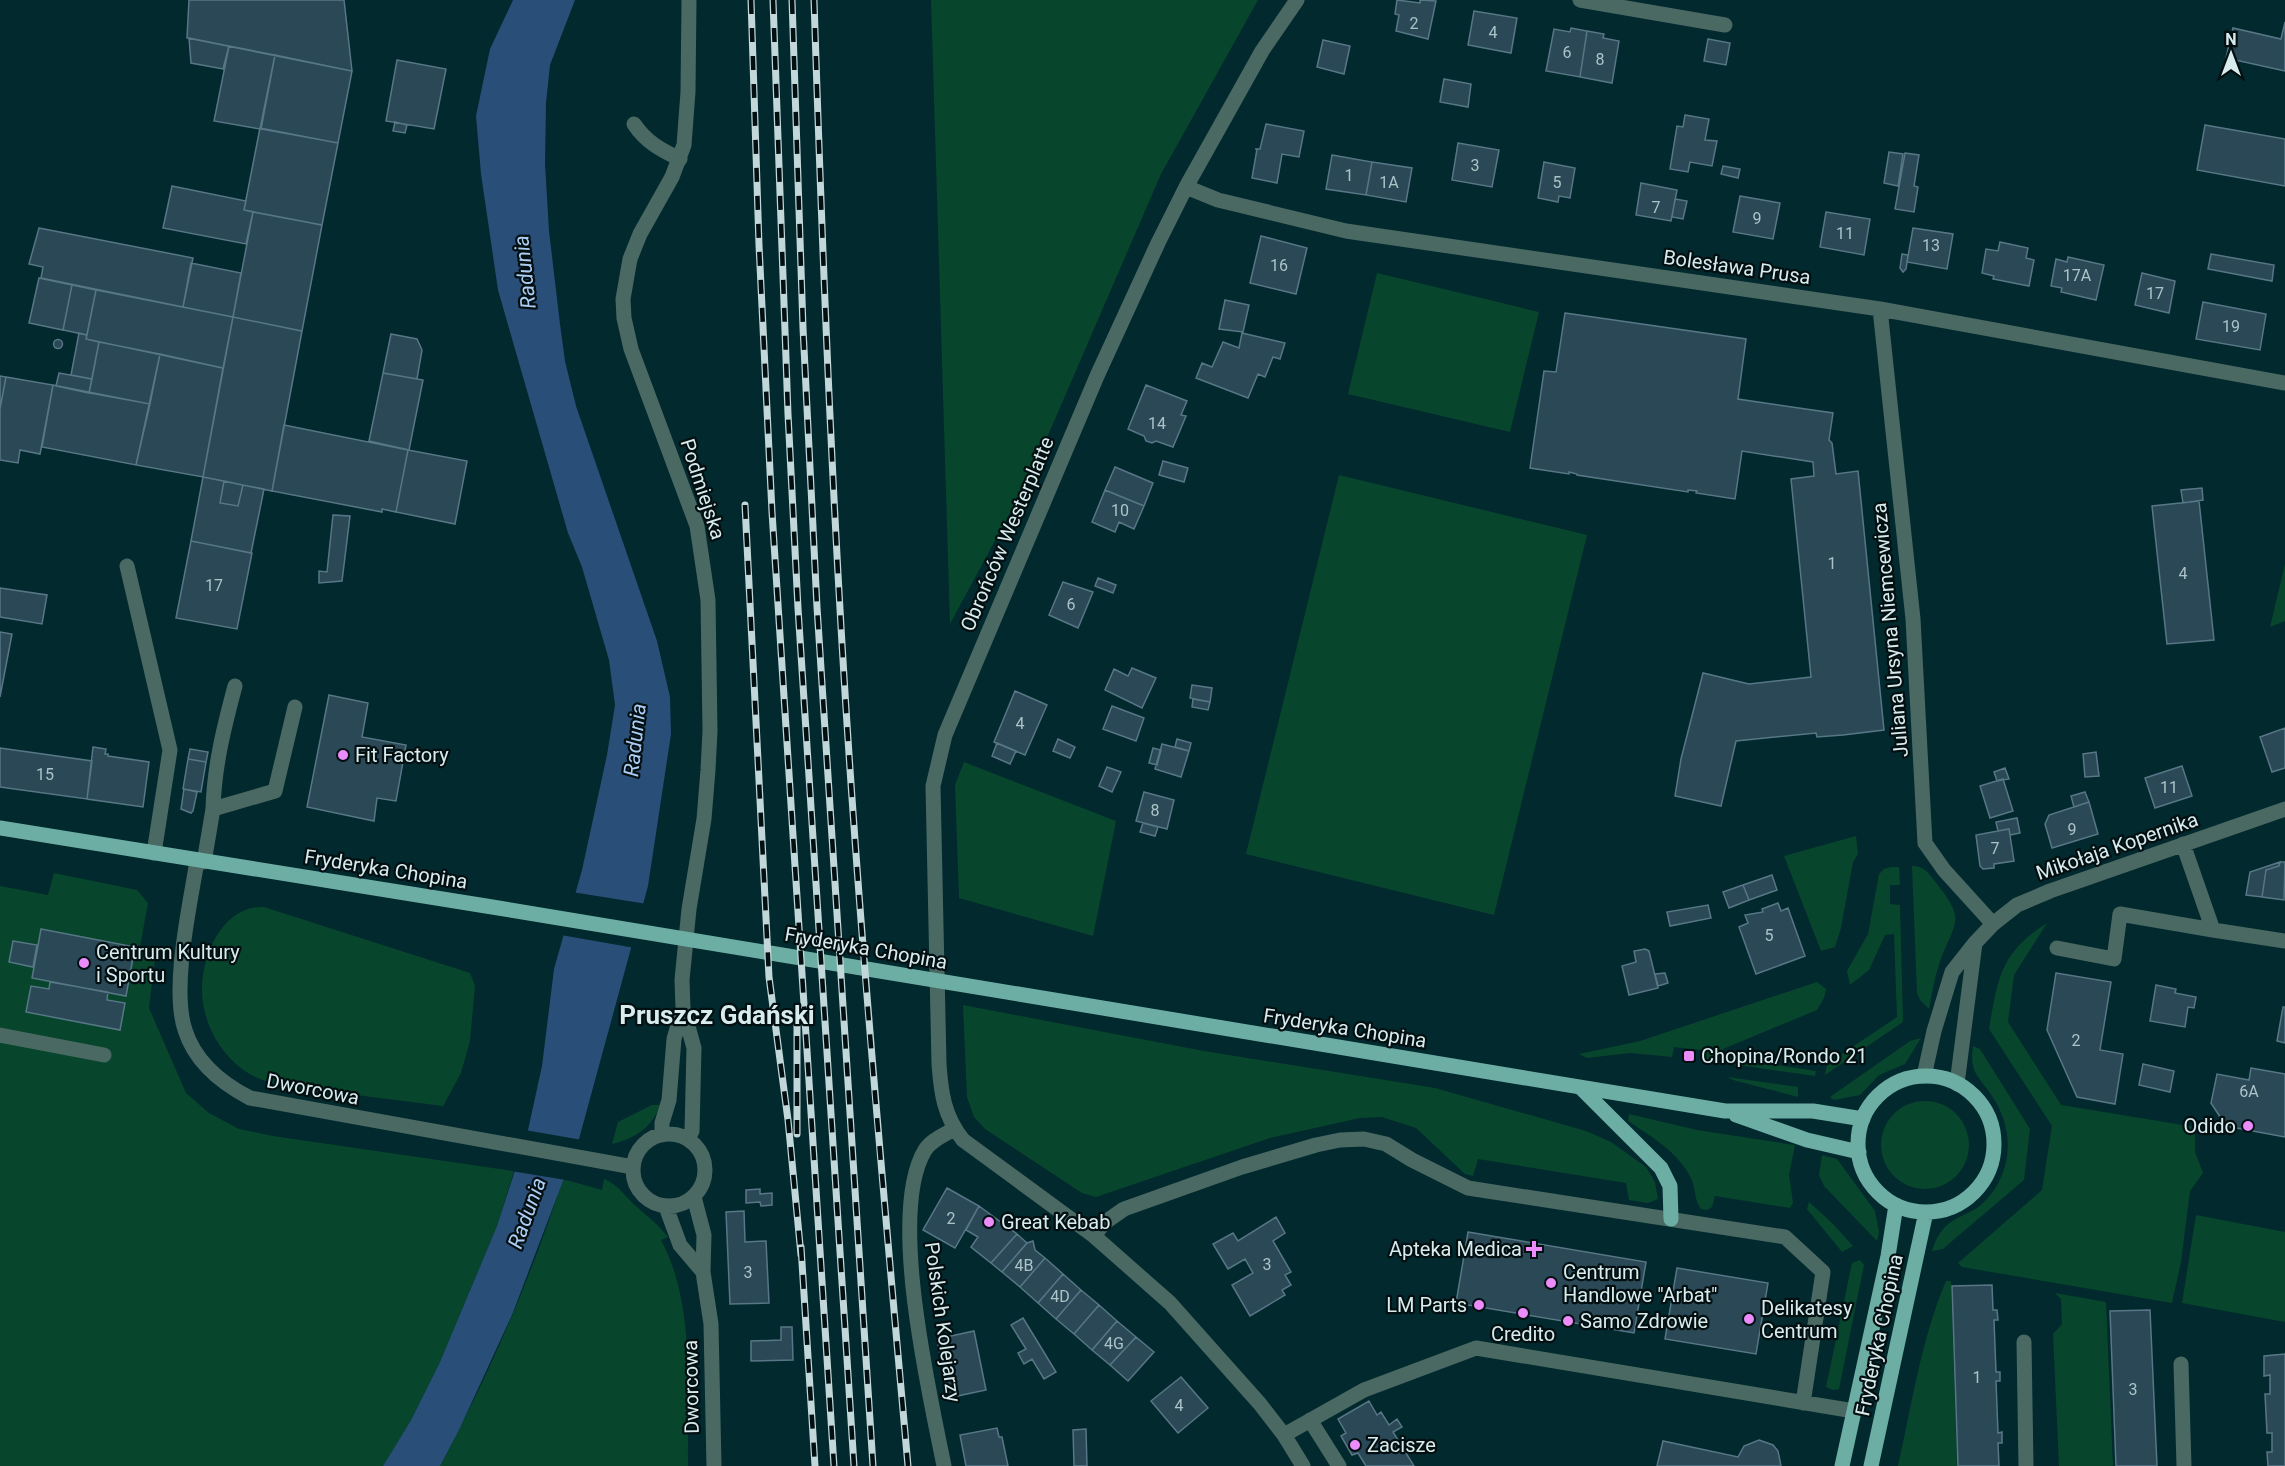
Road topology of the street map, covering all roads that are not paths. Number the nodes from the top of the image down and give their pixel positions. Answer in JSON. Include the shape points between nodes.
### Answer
{"nodes":[{"id":1,"x":689,"y":0,"type":"edge"},
{"id":2,"x":1297,"y":0,"type":"edge"},
{"id":3,"x":1580,"y":0,"type":"edge"},
{"id":4,"x":1725,"y":25,"type":"dead end"},
{"id":5,"x":634,"y":124,"type":"dead end"},
{"id":6,"x":680,"y":159,"type":"junction"},
{"id":7,"x":1186,"y":187,"type":"junction"},
{"id":8,"x":1880,"y":309,"type":"junction"},
{"id":9,"x":2285,"y":383,"type":"edge"},
{"id":10,"x":127,"y":566,"type":"dead end"},
{"id":11,"x":235,"y":686,"type":"dead end"},
{"id":12,"x":295,"y":707,"type":"dead end"},
{"id":13,"x":213,"y":809,"type":"junction"},
{"id":14,"x":2285,"y":809,"type":"edge"},
{"id":15,"x":0,"y":828,"type":"edge"},
{"id":16,"x":2182,"y":844,"type":"junction"},
{"id":17,"x":154,"y":853,"type":"junction"},
{"id":18,"x":200,"y":861,"type":"junction"},
{"id":19,"x":1993,"y":924,"type":"junction"},
{"id":20,"x":2213,"y":930,"type":"junction"},
{"id":21,"x":2285,"y":941,"type":"edge"},
{"id":22,"x":1975,"y":943,"type":"junction"},
{"id":23,"x":2058,"y":948,"type":"dead end"},
{"id":24,"x":683,"y":1008,"type":"junction"},
{"id":25,"x":0,"y":1035,"type":"edge"},
{"id":26,"x":104,"y":1055,"type":"dead end"},
{"id":27,"x":1924,"y":1076,"type":"junction"},
{"id":28,"x":1957,"y":1084,"type":"junction"},
{"id":29,"x":1581,"y":1088,"type":"junction"},
{"id":30,"x":1725,"y":1111,"type":"junction"},
{"id":31,"x":1863,"y":1119,"type":"junction"},
{"id":32,"x":954,"y":1129,"type":"junction"},
{"id":33,"x":662,"y":1135,"type":"junction"},
{"id":34,"x":688,"y":1139,"type":"junction"},
{"id":35,"x":1859,"y":1152,"type":"junction"},
{"id":36,"x":633,"y":1167,"type":"junction"},
{"id":37,"x":694,"y":1197,"type":"junction"},
{"id":38,"x":1896,"y":1205,"type":"junction"},
{"id":39,"x":666,"y":1207,"type":"junction"},
{"id":40,"x":1926,"y":1212,"type":"junction"},
{"id":41,"x":1671,"y":1219,"type":"junction"},
{"id":42,"x":1094,"y":1236,"type":"junction"},
{"id":43,"x":703,"y":1272,"type":"junction"},
{"id":44,"x":2024,"y":1342,"type":"dead end"},
{"id":45,"x":2181,"y":1364,"type":"dead end"},
{"id":46,"x":1803,"y":1403,"type":"junction"},
{"id":47,"x":1854,"y":1411,"type":"junction"},
{"id":48,"x":1310,"y":1420,"type":"junction"},
{"id":49,"x":1284,"y":1435,"type":"junction"},
{"id":50,"x":714,"y":1466,"type":"edge"},
{"id":51,"x":944,"y":1466,"type":"edge"},
{"id":52,"x":1303,"y":1466,"type":"edge"},
{"id":53,"x":1339,"y":1466,"type":"edge"},
{"id":54,"x":1842,"y":1466,"type":"edge"},
{"id":55,"x":1872,"y":1466,"type":"edge"},
{"id":56,"x":2026,"y":1466,"type":"edge"},
{"id":57,"x":2184,"y":1466,"type":"edge"}],
"edges":[{"from":1,"to":6,"type":"street","name":"Podmiejska","via":[[687,115]]},
{"from":2,"to":7,"type":"street","name":"Obrońców Westerplatte","via":[[1262,51]]},
{"from":3,"to":4,"type":"street"},
{"from":5,"to":6,"type":"street","via":[[656,147]]},
{"from":6,"to":24,"type":"street","name":"Podmiejska","via":[[630,259],[623,299],[631,349],[697,526],[708,600],[708,770],[683,958]]},
{"from":7,"to":8,"type":"street","name":"Bolesława Prusa","via":[[1218,200],[1346,231]]},
{"from":7,"to":32,"type":"street","name":"Obrońców Westerplatte","via":[[1097,376],[975,662],[936,766],[933,804],[939,1064],[944,1108]]},
{"from":8,"to":9,"type":"street","name":"Bolesława Prusa"},
{"from":8,"to":19,"type":"street","name":"Juliana Ursyna Niemcewicza","via":[[1914,630],[1925,843]]},
{"from":10,"to":17,"type":"street","via":[[171,750]]},
{"from":11,"to":13,"type":"street","name":"Dworcowa","via":[[219,748]]},
{"from":12,"to":13,"type":"street","via":[[275,791]]},
{"from":13,"to":18,"type":"street","name":"Dworcowa"},
{"from":14,"to":16,"type":"street","name":"Mikołaja Kopernika"},
{"from":15,"to":17,"type":"main road","name":"Fryderyka Chopina"},
{"from":16,"to":19,"type":"street","name":"Mikołaja Kopernika","via":[[2031,899]]},
{"from":16,"to":20,"type":"street"},
{"from":17,"to":18,"type":"main road","name":"Fryderyka Chopina"},
{"from":18,"to":29,"type":"main road","name":"Fryderyka Chopina"},
{"from":18,"to":36,"type":"street","name":"Dworcowa","via":[[181,974],[182,1012],[194,1051],[229,1088],[250,1098]]},
{"from":19,"to":22,"type":"street","name":"Mikołaja Kopernika"},
{"from":20,"to":21,"type":"street"},
{"from":20,"to":23,"type":"street","via":[[2120,914],[2114,959]]},
{"from":22,"to":27,"type":"street","name":"Mikołaja Kopernika","via":[[1952,972]]},
{"from":22,"to":28,"type":"street"},
{"from":24,"to":33,"type":"street","name":"Podmiejska","via":[[674,1040]]},
{"from":24,"to":34,"type":"street","name":"Podmiejska","via":[[694,1047],[692,1131]]},
{"from":25,"to":26,"type":"street"},
{"from":27,"to":28,"type":"main road"},
{"from":27,"to":31,"type":"main road","via":[[1887,1089]]},
{"from":28,"to":40,"type":"main road","via":[[1972,1094],[1987,1115],[1994,1140],[1993,1158],[1976,1191],[1945,1210]]},
{"from":29,"to":30,"type":"main road","name":"Fryderyka Chopina"},
{"from":29,"to":41,"type":"main road","via":[[1661,1168],[1670,1186]]},
{"from":30,"to":31,"type":"main road","name":"Fryderyka Chopina","via":[[1813,1111]]},
{"from":30,"to":35,"type":"main road","name":"Fryderyka Chopina","via":[[1807,1140]]},
{"from":31,"to":35,"type":"main road"},
{"from":32,"to":42,"type":"street","via":[[963,1140]]},
{"from":32,"to":51,"type":"street","name":"Polskich Kolejarzy","via":[[928,1145],[919,1162],[910,1238],[921,1346]]},
{"from":33,"to":34,"type":"street","via":[[676,1134]]},
{"from":33,"to":36,"type":"street","via":[[642,1146]]},
{"from":34,"to":37,"type":"street","via":[[704,1160],[702,1186]]},
{"from":35,"to":38,"type":"main road","via":[[1871,1183]]},
{"from":36,"to":39,"type":"street","via":[[633,1179],[645,1198]]},
{"from":37,"to":39,"type":"street"},
{"from":37,"to":43,"type":"street","name":"Dworcowa","via":[[704,1235]]},
{"from":38,"to":40,"type":"main road"},
{"from":38,"to":47,"type":"main road","name":"Fryderyka Chopina"},
{"from":39,"to":43,"type":"street","via":[[680,1245]]},
{"from":40,"to":55,"type":"main road","name":"Fryderyka Chopina"},
{"from":41,"to":42,"type":"street","via":[[1468,1188],[1386,1144],[1364,1139],[1340,1140],[1283,1153],[1124,1209]]},
{"from":41,"to":46,"type":"street","via":[[1785,1237],[1823,1272]]},
{"from":42,"to":49,"type":"street","via":[[1177,1310]]},
{"from":43,"to":50,"type":"street","name":"Dworcowa","via":[[711,1324]]},
{"from":44,"to":56,"type":"street"},
{"from":45,"to":57,"type":"street"},
{"from":46,"to":47,"type":"street"},
{"from":46,"to":48,"type":"street","via":[[1476,1348],[1364,1390]]},
{"from":47,"to":54,"type":"main road","name":"Fryderyka Chopina"},
{"from":48,"to":49,"type":"street"},
{"from":48,"to":53,"type":"street"},
{"from":49,"to":52,"type":"street"}]}
